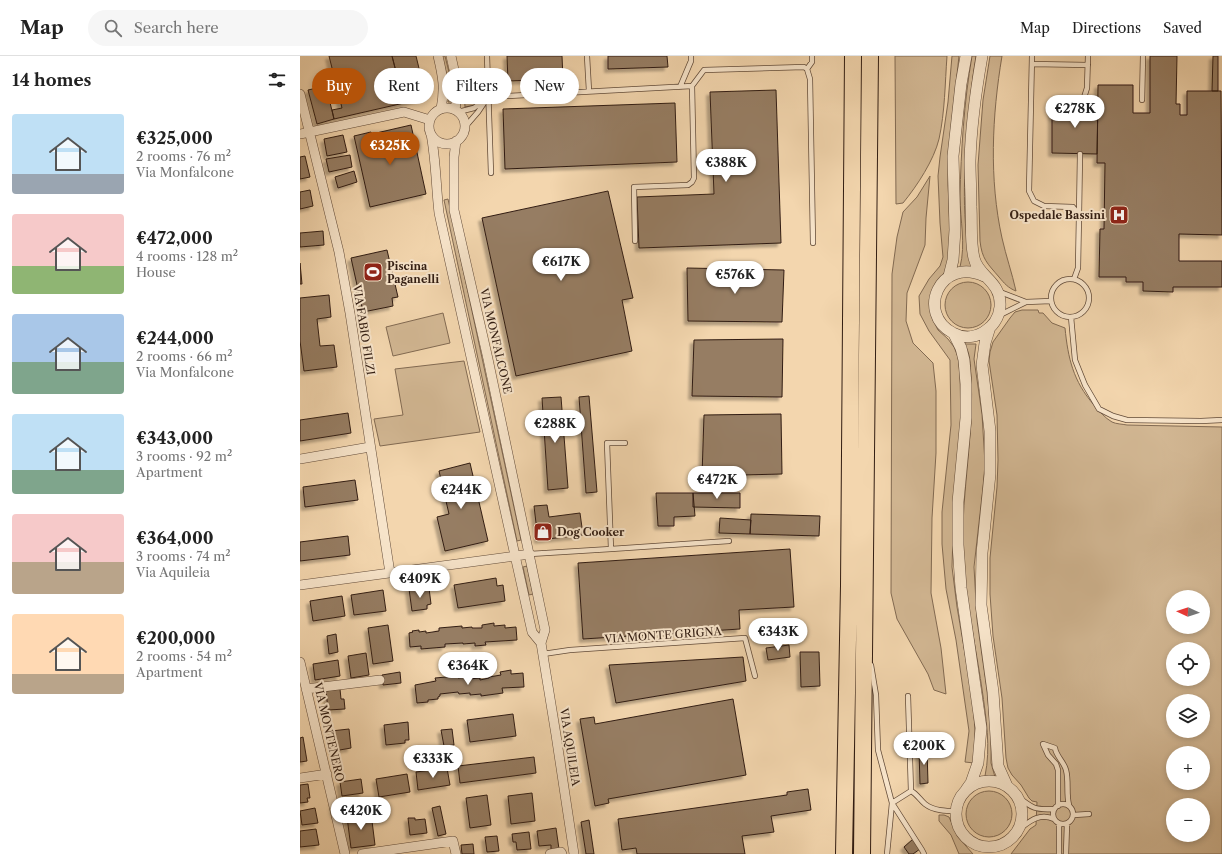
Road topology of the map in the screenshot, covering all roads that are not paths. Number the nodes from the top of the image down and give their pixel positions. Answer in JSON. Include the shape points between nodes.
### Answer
{"nodes":[{"id":1,"x":438,"y":56,"type":"edge"},
{"id":2,"x":451,"y":56,"type":"edge"},
{"id":3,"x":487,"y":56,"type":"edge"},
{"id":4,"x":587,"y":56,"type":"edge"},
{"id":5,"x":691,"y":56,"type":"edge"},
{"id":6,"x":812,"y":56,"type":"edge"},
{"id":7,"x":852,"y":56,"type":"edge"},
{"id":8,"x":870,"y":56,"type":"edge"},
{"id":9,"x":966,"y":56,"type":"edge"},
{"id":10,"x":982,"y":56,"type":"edge"},
{"id":11,"x":1032,"y":56,"type":"edge"},
{"id":12,"x":1088,"y":56,"type":"edge"},
{"id":13,"x":1143,"y":56,"type":"edge"},
{"id":14,"x":1032,"y":64,"type":"junction"},
{"id":15,"x":1088,"y":65,"type":"junction"},
{"id":16,"x":454,"y":68,"type":"edge"},
{"id":17,"x":487,"y":68,"type":"edge"},
{"id":18,"x":807,"y":69,"type":"junction"},
{"id":19,"x":692,"y":86,"type":"junction"},
{"id":20,"x":680,"y":87,"type":"junction"},
{"id":21,"x":589,"y":92,"type":"junction"},
{"id":22,"x":300,"y":94,"type":"edge"},
{"id":23,"x":512,"y":96,"type":"edge"},
{"id":24,"x":1142,"y":100,"type":"dead end"},
{"id":25,"x":457,"y":104,"type":"edge"},
{"id":26,"x":479,"y":104,"type":"edge"},
{"id":27,"x":483,"y":104,"type":"edge"},
{"id":28,"x":488,"y":104,"type":"edge"},
{"id":29,"x":1082,"y":104,"type":"dead end"},
{"id":30,"x":442,"y":109,"type":"junction"},
{"id":31,"x":457,"y":111,"type":"junction"},
{"id":32,"x":430,"y":120,"type":"junction"},
{"id":33,"x":465,"y":127,"type":"junction"},
{"id":34,"x":305,"y":133,"type":"edge"},
{"id":35,"x":431,"y":134,"type":"junction"},
{"id":36,"x":456,"y":141,"type":"junction"},
{"id":37,"x":1080,"y":154,"type":"dead end"},
{"id":38,"x":491,"y":173,"type":"dead end"},
{"id":39,"x":1079,"y":215,"type":"junction"},
{"id":40,"x":635,"y":241,"type":"dead end"},
{"id":41,"x":813,"y":244,"type":"dead end"},
{"id":42,"x":949,"y":276,"type":"junction"},
{"id":43,"x":984,"y":276,"type":"junction"},
{"id":44,"x":1074,"y":279,"type":"junction"},
{"id":45,"x":997,"y":290,"type":"junction"},
{"id":46,"x":1051,"y":300,"type":"junction"},
{"id":47,"x":1026,"y":302,"type":"junction"},
{"id":48,"x":998,"y":316,"type":"junction"},
{"id":49,"x":1071,"y":317,"type":"junction"},
{"id":50,"x":990,"y":327,"type":"junction"},
{"id":51,"x":954,"y":334,"type":"junction"},
{"id":52,"x":1222,"y":420,"type":"edge"},
{"id":53,"x":625,"y":443,"type":"dead end"},
{"id":54,"x":370,"y":447,"type":"junction"},
{"id":55,"x":300,"y":459,"type":"edge"},
{"id":56,"x":729,"y":541,"type":"dead end"},
{"id":57,"x":611,"y":549,"type":"junction"},
{"id":58,"x":530,"y":554,"type":"junction"},
{"id":59,"x":515,"y":557,"type":"junction"},
{"id":60,"x":390,"y":573,"type":"junction"},
{"id":61,"x":300,"y":585,"type":"edge"},
{"id":62,"x":864,"y":640,"type":"junction"},
{"id":63,"x":541,"y":643,"type":"junction"},
{"id":64,"x":543,"y":654,"type":"junction"},
{"id":65,"x":300,"y":662,"type":"edge"},
{"id":66,"x":755,"y":676,"type":"dead end"},
{"id":67,"x":380,"y":680,"type":"dead end"},
{"id":68,"x":306,"y":689,"type":"junction"},
{"id":69,"x":908,"y":696,"type":"dead end"},
{"id":70,"x":327,"y":774,"type":"junction"},
{"id":71,"x":300,"y":778,"type":"edge"},
{"id":72,"x":1007,"y":786,"type":"junction"},
{"id":73,"x":966,"y":790,"type":"junction"},
{"id":74,"x":911,"y":791,"type":"junction"},
{"id":75,"x":1017,"y":796,"type":"junction"},
{"id":76,"x":892,"y":803,"type":"junction"},
{"id":77,"x":1069,"y":805,"type":"junction"},
{"id":78,"x":1056,"y":807,"type":"junction"},
{"id":79,"x":957,"y":811,"type":"junction"},
{"id":80,"x":1074,"y":814,"type":"junction"},
{"id":81,"x":1089,"y":814,"type":"dead end"},
{"id":82,"x":1054,"y":819,"type":"junction"},
{"id":83,"x":1059,"y":824,"type":"junction"},
{"id":84,"x":1066,"y":824,"type":"junction"},
{"id":85,"x":1014,"y":834,"type":"junction"},
{"id":86,"x":844,"y":837,"type":"junction"},
{"id":87,"x":970,"y":840,"type":"junction"},
{"id":88,"x":924,"y":853,"type":"edge"},
{"id":89,"x":345,"y":854,"type":"edge"},
{"id":90,"x":362,"y":854,"type":"edge"},
{"id":91,"x":456,"y":854,"type":"edge"},
{"id":92,"x":550,"y":854,"type":"edge"},
{"id":93,"x":562,"y":854,"type":"edge"},
{"id":94,"x":574,"y":854,"type":"edge"},
{"id":95,"x":838,"y":854,"type":"edge"},
{"id":96,"x":844,"y":854,"type":"edge"},
{"id":97,"x":862,"y":854,"type":"edge"},
{"id":98,"x":887,"y":854,"type":"edge"},
{"id":99,"x":980,"y":854,"type":"edge"},
{"id":100,"x":1004,"y":854,"type":"edge"},
{"id":101,"x":1059,"y":854,"type":"edge"},
{"id":102,"x":1066,"y":854,"type":"edge"}],
"edges":[{"from":1,"to":30,"type":"street","via":[[443,78]]},
{"from":2,"to":16,"type":"street"},
{"from":3,"to":17,"type":"lane"},
{"from":4,"to":21,"type":"lane"},
{"from":5,"to":20,"type":"lane"},
{"from":6,"to":18,"type":"lane","via":[[812,62]]},
{"from":7,"to":86,"type":"highway","via":[[849,586]]},
{"from":8,"to":62,"type":"highway"},
{"from":9,"to":42,"type":"street","via":[[954,156],[955,230]]},
{"from":10,"to":43,"type":"street","via":[[976,87],[970,160],[974,259]]},
{"from":11,"to":14,"type":"lane"},
{"from":12,"to":15,"type":"lane"},
{"from":13,"to":24,"type":"lane"},
{"from":14,"to":15,"type":"lane"},
{"from":14,"to":39,"type":"lane","via":[[1029,191],[1034,201],[1044,206],[1073,207]]},
{"from":15,"to":29,"type":"lane","via":[[1087,88]]},
{"from":18,"to":19,"type":"lane","via":[[800,67],[704,70]]},
{"from":18,"to":41,"type":"lane","via":[[810,79]]},
{"from":19,"to":20,"type":"lane"},
{"from":19,"to":40,"type":"lane","via":[[694,178],[688,185],[634,187]]},
{"from":20,"to":21,"type":"lane"},
{"from":21,"to":23,"type":"lane"},
{"from":22,"to":34,"type":"street","name":"VIA FABIO FILZI"},
{"from":25,"to":31,"type":"street"},
{"from":26,"to":31,"type":"lane","via":[[474,108]]},
{"from":27,"to":33,"type":"lane"},
{"from":28,"to":38,"type":"lane"},
{"from":30,"to":31,"type":"street","via":[[450,108]]},
{"from":30,"to":32,"type":"street"},
{"from":31,"to":33,"type":"street"},
{"from":32,"to":34,"type":"street","via":[[404,112]]},
{"from":32,"to":35,"type":"street"},
{"from":33,"to":36,"type":"street","via":[[461,137]]},
{"from":34,"to":54,"type":"street","name":"VIA FABIO FILZI","via":[[339,252]]},
{"from":35,"to":36,"type":"street","via":[[442,143]]},
{"from":35,"to":59,"type":"street","via":[[439,213]]},
{"from":36,"to":58,"type":"street","name":"VIA MONFALCONE","via":[[454,210]]},
{"from":37,"to":39,"type":"lane"},
{"from":39,"to":44,"type":"lane","via":[[1078,268]]},
{"from":42,"to":43,"type":"street","via":[[967,271]]},
{"from":42,"to":51,"type":"street","via":[[942,283],[934,302],[939,321],[945,329]]},
{"from":43,"to":45,"type":"street"},
{"from":44,"to":46,"type":"lane","via":[[1056,283]]},
{"from":44,"to":49,"type":"lane","via":[[1084,285],[1089,296],[1086,308]]},
{"from":45,"to":47,"type":"lane"},
{"from":45,"to":48,"type":"street","via":[[1000,299]]},
{"from":46,"to":47,"type":"lane"},
{"from":46,"to":49,"type":"lane","via":[[1052,306],[1060,314]]},
{"from":47,"to":48,"type":"lane"},
{"from":48,"to":50,"type":"street"},
{"from":49,"to":52,"type":"lane","via":[[1075,360],[1085,385],[1099,409],[1127,420]]},
{"from":50,"to":51,"type":"street","via":[[973,336],[963,337]]},
{"from":50,"to":72,"type":"street","via":[[982,365],[990,431],[990,474],[982,553],[982,605],[993,692],[998,766]]},
{"from":51,"to":73,"type":"street","via":[[964,360],[966,384],[966,418],[958,502],[958,545],[961,588],[981,728],[978,763]]},
{"from":53,"to":57,"type":"lane","via":[[606,443]]},
{"from":54,"to":55,"type":"street"},
{"from":54,"to":60,"type":"street","name":"VIA FABIO FILZI"},
{"from":56,"to":57,"type":"lane"},
{"from":57,"to":58,"type":"lane"},
{"from":58,"to":59,"type":"street"},
{"from":58,"to":63,"type":"street","name":"VIA AQUILEIA","via":[[545,630]]},
{"from":59,"to":60,"type":"street"},
{"from":59,"to":63,"type":"street","name":"VIA AQUILEIA","via":[[532,632]]},
{"from":60,"to":61,"type":"street"},
{"from":62,"to":76,"type":"lane","via":[[875,683],[878,750]]},
{"from":62,"to":97,"type":"highway"},
{"from":63,"to":64,"type":"street","name":"VIA AQUILEIA"},
{"from":64,"to":66,"type":"lane","name":"VIA MONTE GRIGNA","via":[[745,638]]},
{"from":64,"to":94,"type":"street","name":"VIA AQUILEIA"},
{"from":65,"to":68,"type":"street","name":"VIA MONTENERO"},
{"from":67,"to":68,"type":"street"},
{"from":68,"to":70,"type":"street","name":"VIA MONTENERO"},
{"from":69,"to":74,"type":"lane"},
{"from":70,"to":71,"type":"street"},
{"from":70,"to":89,"type":"street","name":"VIA MONTENERO"},
{"from":72,"to":73,"type":"street","via":[[996,781],[983,781]]},
{"from":72,"to":75,"type":"street"},
{"from":73,"to":79,"type":"street"},
{"from":74,"to":76,"type":"lane"},
{"from":74,"to":79,"type":"lane","via":[[926,806]]},
{"from":75,"to":78,"type":"lane","via":[[1038,809]]},
{"from":75,"to":85,"type":"street","via":[[1022,817]]},
{"from":76,"to":88,"type":"lane"},
{"from":76,"to":98,"type":"lane"},
{"from":77,"to":78,"type":"lane"},
{"from":77,"to":78,"type":"lane","via":[[1067,772],[1055,748],[1043,744],[1058,770]]},
{"from":77,"to":80,"type":"lane"},
{"from":78,"to":82,"type":"lane"},
{"from":79,"to":87,"type":"street","via":[[958,824]]},
{"from":80,"to":81,"type":"lane"},
{"from":80,"to":84,"type":"lane","via":[[1072,821]]},
{"from":82,"to":83,"type":"lane"},
{"from":82,"to":85,"type":"lane","via":[[1037,817]]},
{"from":83,"to":84,"type":"lane"},
{"from":83,"to":101,"type":"lane"},
{"from":84,"to":102,"type":"lane"},
{"from":85,"to":87,"type":"street","via":[[1006,842],[994,846],[982,846]]},
{"from":85,"to":100,"type":"street"},
{"from":86,"to":95,"type":"lane"},
{"from":86,"to":96,"type":"highway"},
{"from":87,"to":99,"type":"street"},
{"from":90,"to":91,"type":"street","via":[[454,841]]},
{"from":92,"to":93,"type":"street"}]}
